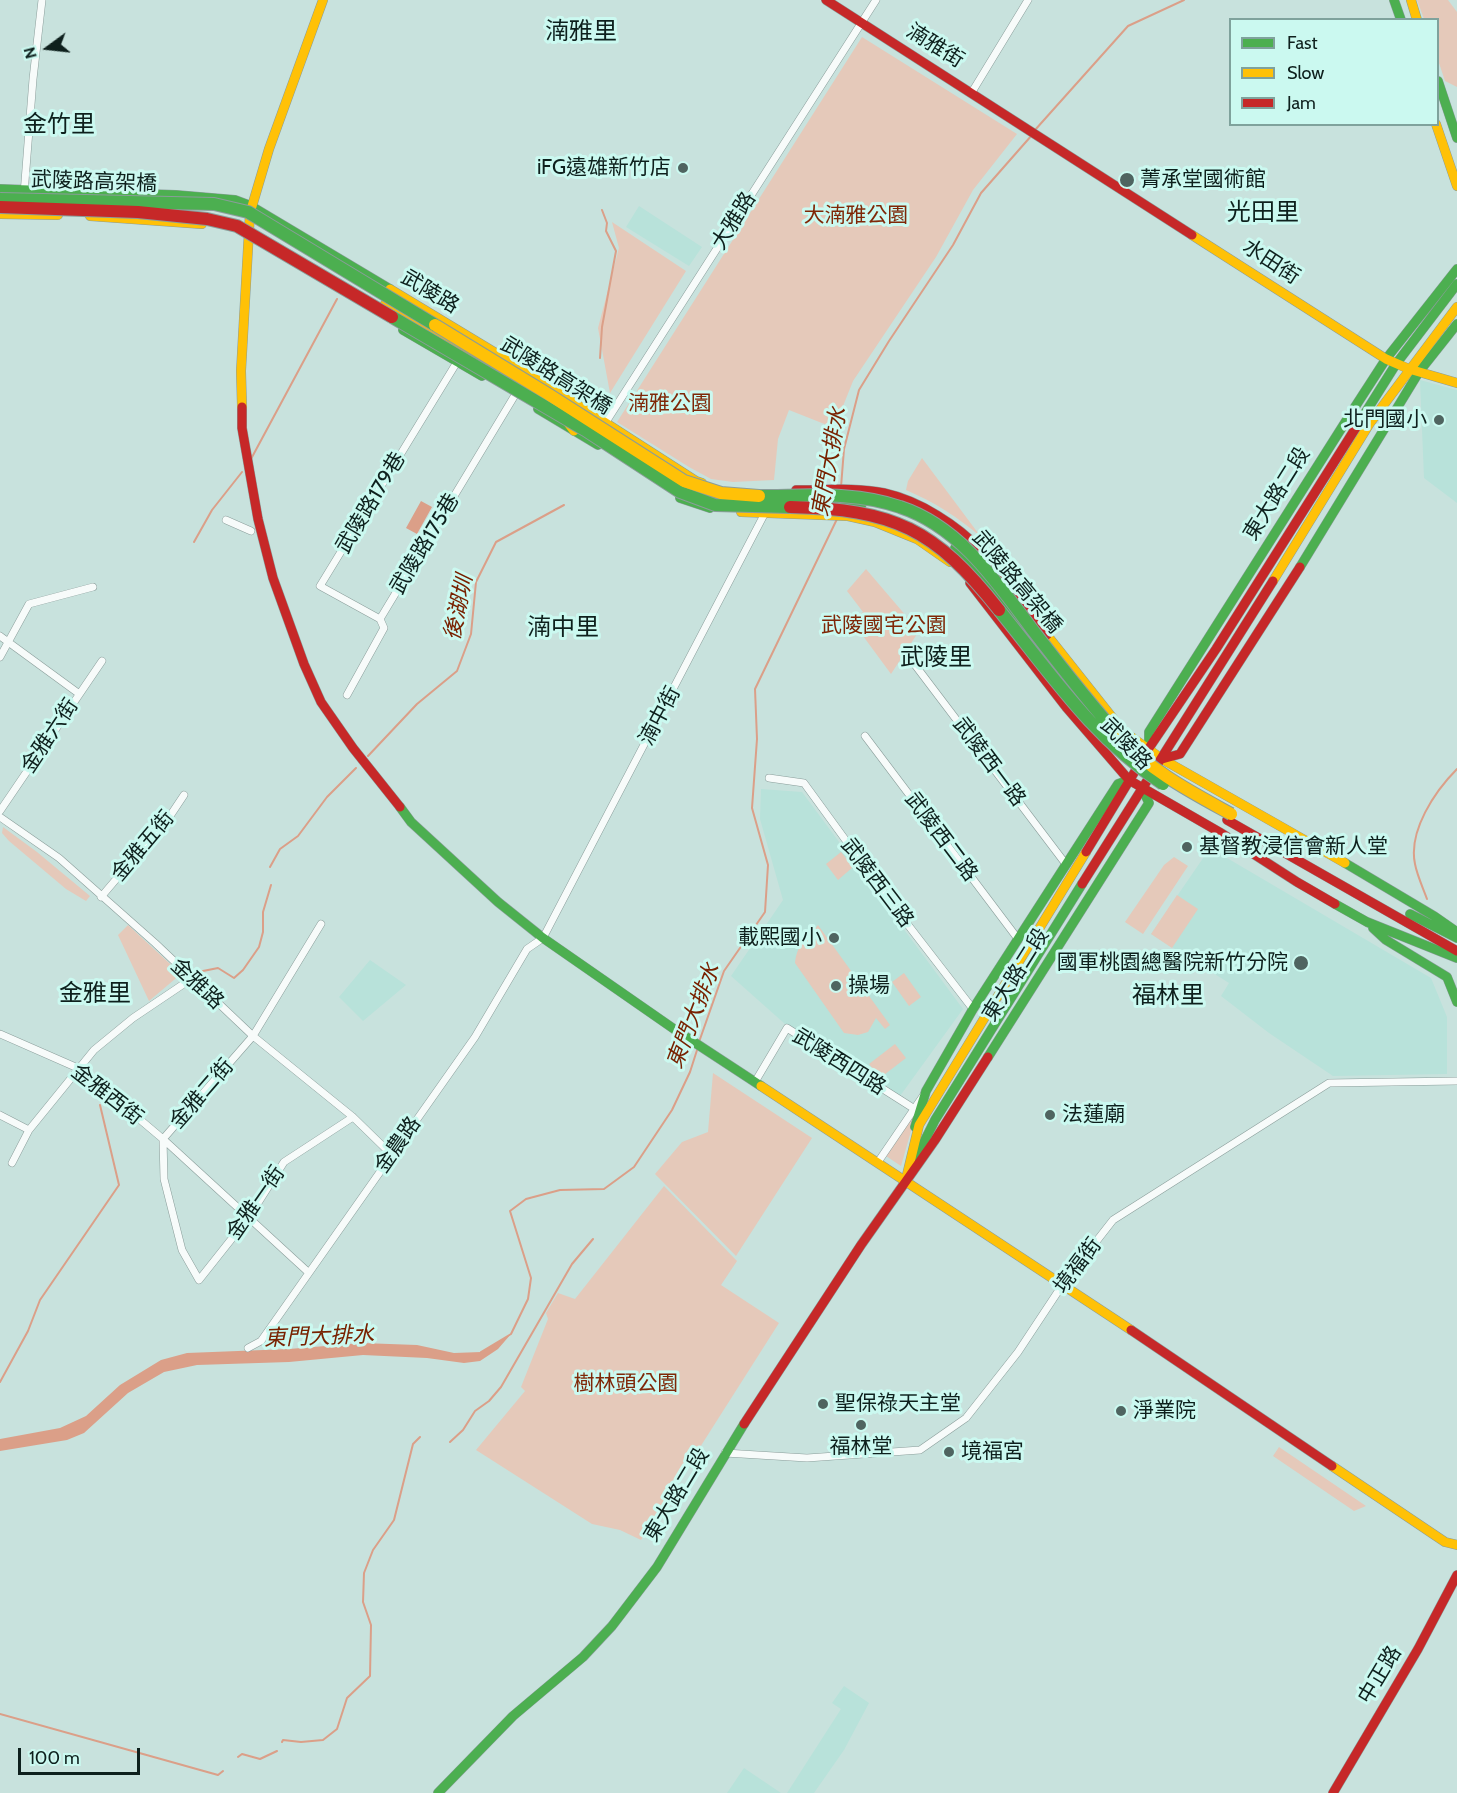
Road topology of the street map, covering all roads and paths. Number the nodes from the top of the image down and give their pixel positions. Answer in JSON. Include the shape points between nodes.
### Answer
{"nodes":[{"id":1,"x":42,"y":0,"type":"edge"},
{"id":2,"x":323,"y":0,"type":"edge"},
{"id":3,"x":826,"y":0,"type":"edge"},
{"id":4,"x":876,"y":0,"type":"edge"},
{"id":5,"x":1028,"y":0,"type":"edge"},
{"id":6,"x":1394,"y":0,"type":"edge"},
{"id":7,"x":1411,"y":0,"type":"edge"},
{"id":8,"x":1400,"y":18,"type":"edge"},
{"id":9,"x":1416,"y":18,"type":"edge"},
{"id":10,"x":861,"y":22,"type":"junction"},
{"id":11,"x":1439,"y":87,"type":"edge"},
{"id":12,"x":972,"y":92,"type":"junction"},
{"id":13,"x":1437,"y":126,"type":"edge"},
{"id":14,"x":1041,"y":138,"type":"joint"},
{"id":15,"x":1457,"y":138,"type":"edge"},
{"id":16,"x":1457,"y":186,"type":"edge"},
{"id":17,"x":0,"y":189,"type":"edge"},
{"id":18,"x":25,"y":190,"type":"junction"},
{"id":19,"x":62,"y":191,"type":"junction"},
{"id":20,"x":0,"y":198,"type":"edge"},
{"id":21,"x":251,"y":206,"type":"junction"},
{"id":22,"x":0,"y":207,"type":"edge"},
{"id":23,"x":142,"y":207,"type":"junction"},
{"id":24,"x":0,"y":214,"type":"edge"},
{"id":25,"x":19,"y":214,"type":"junction"},
{"id":26,"x":61,"y":215,"type":"junction"},
{"id":27,"x":248,"y":238,"type":"junction"},
{"id":28,"x":1457,"y":269,"type":"edge"},
{"id":29,"x":1457,"y":284,"type":"edge"},
{"id":30,"x":1457,"y":307,"type":"edge"},
{"id":31,"x":1457,"y":324,"type":"edge"},
{"id":32,"x":1391,"y":361,"type":"junction"},
{"id":33,"x":457,"y":362,"type":"junction"},
{"id":34,"x":1414,"y":370,"type":"junction"},
{"id":35,"x":1457,"y":383,"type":"edge"},
{"id":36,"x":515,"y":395,"type":"junction"},
{"id":37,"x":546,"y":400,"type":"junction"},
{"id":38,"x":586,"y":410,"type":"junction"},
{"id":39,"x":606,"y":423,"type":"junction"},
{"id":40,"x":574,"y":431,"type":"junction"},
{"id":41,"x":591,"y":441,"type":"junction"},
{"id":42,"x":880,"y":494,"type":"junction"},
{"id":43,"x":751,"y":502,"type":"junction"},
{"id":44,"x":768,"y":502,"type":"junction"},
{"id":45,"x":226,"y":520,"type":"dead end"},
{"id":46,"x":869,"y":521,"type":"junction"},
{"id":47,"x":251,"y":531,"type":"dead end"},
{"id":48,"x":93,"y":587,"type":"dead end"},
{"id":49,"x":380,"y":619,"type":"junction"},
{"id":50,"x":0,"y":636,"type":"edge"},
{"id":51,"x":1030,"y":638,"type":"junction"},
{"id":52,"x":9,"y":642,"type":"junction"},
{"id":53,"x":1061,"y":654,"type":"junction"},
{"id":54,"x":0,"y":657,"type":"edge"},
{"id":55,"x":102,"y":661,"type":"dead end"},
{"id":56,"x":912,"y":661,"type":"dead end"},
{"id":57,"x":1044,"y":678,"type":"junction"},
{"id":58,"x":78,"y":693,"type":"junction"},
{"id":59,"x":347,"y":695,"type":"dead end"},
{"id":60,"x":865,"y":736,"type":"dead end"},
{"id":61,"x":1149,"y":748,"type":"junction"},
{"id":62,"x":1162,"y":759,"type":"junction"},
{"id":63,"x":769,"y":778,"type":"dead end"},
{"id":64,"x":1129,"y":780,"type":"junction"},
{"id":65,"x":1142,"y":788,"type":"junction"},
{"id":66,"x":184,"y":795,"type":"dead end"},
{"id":67,"x":0,"y":811,"type":"edge"},
{"id":68,"x":0,"y":817,"type":"edge"},
{"id":69,"x":1229,"y":817,"type":"junction"},
{"id":70,"x":1065,"y":864,"type":"junction"},
{"id":71,"x":101,"y":897,"type":"junction"},
{"id":72,"x":1367,"y":922,"type":"junction"},
{"id":73,"x":321,"y":924,"type":"dead end"},
{"id":74,"x":1457,"y":932,"type":"edge"},
{"id":75,"x":1457,"y":938,"type":"edge"},
{"id":76,"x":543,"y":939,"type":"junction"},
{"id":77,"x":1018,"y":939,"type":"junction"},
{"id":78,"x":1457,"y":951,"type":"edge"},
{"id":79,"x":1457,"y":958,"type":"edge"},
{"id":80,"x":191,"y":979,"type":"junction"},
{"id":81,"x":1457,"y":1002,"type":"edge"},
{"id":82,"x":973,"y":1009,"type":"junction"},
{"id":83,"x":0,"y":1034,"type":"edge"},
{"id":84,"x":253,"y":1036,"type":"junction"},
{"id":85,"x":80,"y":1069,"type":"junction"},
{"id":86,"x":1457,"y":1081,"type":"edge"},
{"id":87,"x":755,"y":1082,"type":"junction"},
{"id":88,"x":926,"y":1091,"type":"junction"},
{"id":89,"x":913,"y":1108,"type":"junction"},
{"id":90,"x":0,"y":1115,"type":"edge"},
{"id":91,"x":353,"y":1117,"type":"junction"},
{"id":92,"x":29,"y":1130,"type":"junction"},
{"id":93,"x":163,"y":1138,"type":"junction"},
{"id":94,"x":391,"y":1154,"type":"junction"},
{"id":95,"x":878,"y":1162,"type":"junction"},
{"id":96,"x":12,"y":1163,"type":"dead end"},
{"id":97,"x":905,"y":1180,"type":"junction"},
{"id":98,"x":249,"y":1217,"type":"junction"},
{"id":99,"x":308,"y":1272,"type":"junction"},
{"id":100,"x":199,"y":1280,"type":"joint"},
{"id":101,"x":1063,"y":1284,"type":"junction"},
{"id":102,"x":248,"y":1348,"type":"dead end"},
{"id":103,"x":725,"y":1453,"type":"junction"},
{"id":104,"x":1457,"y":1545,"type":"edge"},
{"id":105,"x":1457,"y":1575,"type":"edge"},
{"id":106,"x":438,"y":1793,"type":"edge"},
{"id":107,"x":1333,"y":1793,"type":"edge"}],
"edges":[{"from":1,"to":18,"type":"street"},
{"from":2,"to":21,"type":"main road"},
{"from":3,"to":10,"type":"main road","name":"湳雅街"},
{"from":4,"to":10,"type":"street","name":"大雅路"},
{"from":5,"to":12,"type":"street"},
{"from":6,"to":8,"type":"main road"},
{"from":7,"to":9,"type":"main road"},
{"from":10,"to":12,"type":"main road","name":"湳雅街"},
{"from":10,"to":39,"type":"street","name":"大雅路"},
{"from":11,"to":15,"type":"main road"},
{"from":12,"to":14,"type":"main road","name":"湳雅街"},
{"from":13,"to":16,"type":"main road"},
{"from":14,"to":32,"type":"main road","name":"水田街"},
{"from":17,"to":18,"type":"main road","name":"武陵路"},
{"from":18,"to":19,"type":"main road","name":"武陵路"},
{"from":18,"to":25,"type":"street"},
{"from":19,"to":23,"type":"main road","name":"武陵路"},
{"from":19,"to":26,"type":"street"},
{"from":20,"to":23,"type":"main road","name":"武陵路高架橋","bridge":true},
{"from":21,"to":23,"type":"main road","name":"武陵路","via":[[235,200]]},
{"from":21,"to":27,"type":"main road"},
{"from":21,"to":38,"type":"main road","name":"武陵路"},
{"from":22,"to":23,"type":"main road","name":"武陵路高架橋","bridge":true},
{"from":23,"to":26,"type":"main road","name":"武陵路"},
{"from":23,"to":27,"type":"main road","name":"武陵路","via":[[232,229]]},
{"from":23,"to":37,"type":"main road","bridge":true,"via":[[191,208],[250,223]]},
{"from":23,"to":43,"type":"main road","name":"武陵路高架橋","bridge":true,"via":[[214,204],[248,212],[684,481]]},
{"from":24,"to":25,"type":"main road","name":"武陵路"},
{"from":25,"to":26,"type":"main road","name":"武陵路"},
{"from":27,"to":33,"type":"main road","name":"武陵路"},
{"from":27,"to":76,"type":"main road","via":[[242,428],[273,578],[304,664],[321,702],[411,822]]},
{"from":28,"to":32,"type":"main road","name":"東大路二段"},
{"from":29,"to":32,"type":"main road","name":"東大路二段"},
{"from":30,"to":34,"type":"main road"},
{"from":31,"to":34,"type":"main road"},
{"from":32,"to":34,"type":"main road","name":"水田街"},
{"from":32,"to":61,"type":"main road","name":"東大路二段","via":[[1149,732]]},
{"from":33,"to":36,"type":"main road","name":"武陵路"},
{"from":33,"to":49,"type":"street","name":"武陵路179巷","via":[[320,586]]},
{"from":34,"to":35,"type":"main road","name":"水田街"},
{"from":34,"to":62,"type":"main road","via":[[1328,523],[1180,754]]},
{"from":36,"to":40,"type":"main road","name":"武陵路"},
{"from":36,"to":49,"type":"street","name":"武陵路175巷"},
{"from":37,"to":38,"type":"main road"},
{"from":37,"to":40,"type":"main road"},
{"from":38,"to":39,"type":"main road","name":"武陵路"},
{"from":39,"to":41,"type":"street","name":"大雅路"},
{"from":39,"to":44,"type":"main road","name":"武陵路","via":[[696,481]]},
{"from":40,"to":41,"type":"main road","name":"武陵路"},
{"from":41,"to":44,"type":"main road","name":"武陵路","via":[[688,501],[716,510]]},
{"from":42,"to":44,"type":"main road","name":"武陵路","via":[[819,495]]},
{"from":42,"to":46,"type":"street"},
{"from":42,"to":53,"type":"main road","name":"武陵路","via":[[932,512],[967,537]]},
{"from":43,"to":51,"type":"main road","bridge":true,"via":[[854,503],[904,516],[955,548]]},
{"from":43,"to":69,"type":"main road","name":"武陵路高架橋","bridge":true,"via":[[850,496],[878,500],[934,522],[982,565],[1126,745]]},
{"from":44,"to":46,"type":"main road","name":"武陵路","via":[[818,515]]},
{"from":44,"to":76,"type":"street","name":"湳中街"},
{"from":45,"to":47,"type":"street"},
{"from":46,"to":57,"type":"main road","name":"武陵路","via":[[917,539],[956,568]]},
{"from":48,"to":52,"type":"street","via":[[29,604]]},
{"from":49,"to":59,"type":"street","name":"武陵路175巷","via":[[384,628]]},
{"from":50,"to":52,"type":"street"},
{"from":51,"to":53,"type":"main road"},
{"from":51,"to":57,"type":"main road"},
{"from":52,"to":54,"type":"street"},
{"from":52,"to":58,"type":"street"},
{"from":53,"to":61,"type":"main road","name":"武陵路","via":[[1123,731]]},
{"from":55,"to":58,"type":"street","name":"金雅六街"},
{"from":56,"to":70,"type":"street","name":"武陵西一路"},
{"from":57,"to":64,"type":"main road","name":"武陵路"},
{"from":58,"to":67,"type":"street","name":"金雅六街"},
{"from":60,"to":77,"type":"street","name":"武陵西二路"},
{"from":61,"to":62,"type":"main road","name":"武陵路"},
{"from":61,"to":64,"type":"main road","name":"東大路二段"},
{"from":62,"to":65,"type":"main road"},
{"from":62,"to":74,"type":"main road","name":"武陵路","via":[[1358,870]]},
{"from":63,"to":82,"type":"street","name":"武陵西三路","via":[[804,783]]},
{"from":64,"to":65,"type":"main road","name":"武陵路"},
{"from":64,"to":70,"type":"main road","name":"東大路二段","via":[[1118,784]]},
{"from":64,"to":97,"type":"main road","name":"東大路二段","via":[[920,1125]]},
{"from":65,"to":72,"type":"main road","name":"武陵路"},
{"from":65,"to":97,"type":"main road","name":"東大路二段","via":[[1149,803],[935,1140]]},
{"from":66,"to":71,"type":"street","name":"金雅五街"},
{"from":68,"to":71,"type":"street","name":"金雅路","via":[[59,858]]},
{"from":69,"to":75,"type":"main road","name":"武陵路高架橋"},
{"from":69,"to":78,"type":"main road","name":"武陵路高架橋"},
{"from":70,"to":77,"type":"main road","name":"東大路二段"},
{"from":71,"to":80,"type":"street","name":"金雅路"},
{"from":72,"to":79,"type":"main road","name":"武陵路"},
{"from":72,"to":81,"type":"main road","via":[[1386,940],[1447,977]]},
{"from":73,"to":84,"type":"street","name":"金雅二街"},
{"from":76,"to":87,"type":"main road"},
{"from":76,"to":94,"type":"street","name":"金農路","via":[[527,949],[475,1037]]},
{"from":77,"to":82,"type":"main road","name":"東大路二段"},
{"from":80,"to":84,"type":"street","name":"金雅路"},
{"from":80,"to":85,"type":"street","via":[[133,1018],[94,1050]]},
{"from":82,"to":88,"type":"main road","name":"東大路二段"},
{"from":83,"to":85,"type":"street","name":"金雅西街"},
{"from":84,"to":91,"type":"street","name":"金雅路"},
{"from":84,"to":93,"type":"street","name":"金雅二街"},
{"from":85,"to":92,"type":"street"},
{"from":85,"to":93,"type":"street","name":"金雅西街"},
{"from":86,"to":101,"type":"street","name":"境福街","via":[[1329,1083],[1113,1220]]},
{"from":87,"to":89,"type":"street","name":"武陵西四路","via":[[787,1028]]},
{"from":87,"to":95,"type":"main road"},
{"from":88,"to":89,"type":"street","name":"東大路二段"},
{"from":88,"to":97,"type":"main road","name":"東大路二段"},
{"from":89,"to":95,"type":"street","name":"東大路二段"},
{"from":90,"to":92,"type":"street"},
{"from":91,"to":94,"type":"street","name":"金雅路"},
{"from":91,"to":98,"type":"street","name":"金雅一街","via":[[284,1162]]},
{"from":92,"to":96,"type":"street"},
{"from":93,"to":98,"type":"street","name":"金雅西街"},
{"from":93,"to":100,"type":"street","name":"金雅二街","via":[[164,1179],[182,1250]]},
{"from":94,"to":99,"type":"street","name":"金農路"},
{"from":95,"to":97,"type":"main road"},
{"from":97,"to":101,"type":"main road"},
{"from":97,"to":103,"type":"main road","name":"東大路二段"},
{"from":98,"to":99,"type":"street","name":"金雅西街"},
{"from":98,"to":100,"type":"street","name":"金雅一街"},
{"from":99,"to":102,"type":"street","name":"金農路","via":[[261,1341]]},
{"from":101,"to":103,"type":"street","name":"境福街","via":[[1018,1352],[966,1418],[920,1450],[807,1458]]},
{"from":101,"to":104,"type":"main road","via":[[1445,1542]]},
{"from":103,"to":106,"type":"main road","name":"東大路二段","via":[[657,1567],[612,1626],[583,1657],[513,1716]]},
{"from":105,"to":107,"type":"main road","name":"中正路"}]}
